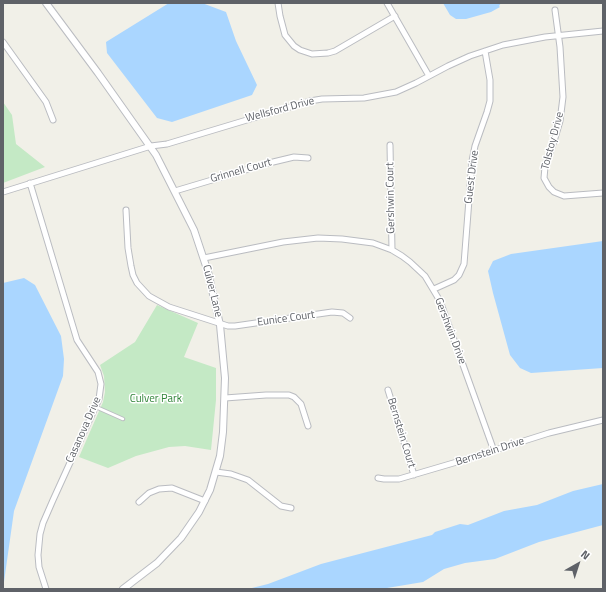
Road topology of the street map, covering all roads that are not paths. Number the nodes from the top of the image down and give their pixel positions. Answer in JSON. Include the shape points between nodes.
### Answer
{"nodes":[{"id":1,"x":46,"y":3,"type":"edge"},
{"id":2,"x":278,"y":3,"type":"edge"},
{"id":3,"x":387,"y":3,"type":"edge"},
{"id":4,"x":554,"y":10,"type":"dead end"},
{"id":5,"x":395,"y":16,"type":"junction"},
{"id":6,"x":603,"y":31,"type":"edge"},
{"id":7,"x":558,"y":36,"type":"junction"},
{"id":8,"x":3,"y":42,"type":"edge"},
{"id":9,"x":485,"y":51,"type":"junction"},
{"id":10,"x":429,"y":76,"type":"junction"},
{"id":11,"x":53,"y":120,"type":"dead end"},
{"id":12,"x":390,"y":145,"type":"dead end"},
{"id":13,"x":151,"y":146,"type":"junction"},
{"id":14,"x":308,"y":158,"type":"dead end"},
{"id":15,"x":30,"y":183,"type":"junction"},
{"id":16,"x":175,"y":191,"type":"junction"},
{"id":17,"x":3,"y":192,"type":"edge"},
{"id":18,"x":603,"y":193,"type":"edge"},
{"id":19,"x":126,"y":210,"type":"dead end"},
{"id":20,"x":392,"y":250,"type":"junction"},
{"id":21,"x":204,"y":258,"type":"junction"},
{"id":22,"x":434,"y":289,"type":"junction"},
{"id":23,"x":350,"y":318,"type":"dead end"},
{"id":24,"x":220,"y":325,"type":"junction"},
{"id":25,"x":388,"y":390,"type":"dead end"},
{"id":26,"x":225,"y":398,"type":"junction"},
{"id":27,"x":96,"y":407,"type":"junction"},
{"id":28,"x":123,"y":418,"type":"dead end"},
{"id":29,"x":603,"y":420,"type":"edge"},
{"id":30,"x":308,"y":426,"type":"dead end"},
{"id":31,"x":494,"y":451,"type":"junction"},
{"id":32,"x":216,"y":472,"type":"junction"},
{"id":33,"x":414,"y":475,"type":"junction"},
{"id":34,"x":378,"y":478,"type":"dead end"},
{"id":35,"x":205,"y":501,"type":"junction"},
{"id":36,"x":139,"y":502,"type":"dead end"},
{"id":37,"x":291,"y":508,"type":"dead end"},
{"id":38,"x":46,"y":589,"type":"edge"},
{"id":39,"x":123,"y":589,"type":"edge"}],
"edges":[{"from":1,"to":13,"type":"street","name":"Culver Lane"},
{"from":2,"to":5,"type":"street","via":[[284,35],[294,46],[312,54],[335,51]]},
{"from":3,"to":5,"type":"street"},
{"from":4,"to":7,"type":"street","name":"Tolstoy Drive"},
{"from":5,"to":10,"type":"street"},
{"from":6,"to":7,"type":"street","name":"Wellsford Drive"},
{"from":7,"to":9,"type":"street","name":"Wellsford Drive"},
{"from":7,"to":18,"type":"street","name":"Tolstoy Drive","via":[[563,80],[562,108],[544,178],[554,192],[564,196]]},
{"from":8,"to":11,"type":"street","via":[[46,102]]},
{"from":9,"to":10,"type":"street","name":"Wellsford Drive"},
{"from":9,"to":22,"type":"street","name":"Guest Drive","via":[[490,80],[490,100],[472,161],[464,264],[454,280]]},
{"from":10,"to":13,"type":"street","name":"Wellsford Drive","via":[[396,92],[364,98],[310,101],[167,144]]},
{"from":12,"to":20,"type":"street","name":"Gershwin Court"},
{"from":13,"to":15,"type":"street","name":"Wellsford Drive"},
{"from":13,"to":16,"type":"street","name":"Culver Lane"},
{"from":14,"to":16,"type":"street","name":"Grinnell Court","via":[[294,157],[269,163]]},
{"from":15,"to":17,"type":"street","name":"Wellsford Drive"},
{"from":15,"to":27,"type":"street","name":"Casanova Drive","via":[[77,340],[100,377],[101,392]]},
{"from":16,"to":21,"type":"street","name":"Culver Lane"},
{"from":19,"to":24,"type":"street","name":"Eunice Court","via":[[130,266],[142,290],[169,307]]},
{"from":20,"to":21,"type":"street","name":"Gershwin Drive","via":[[361,240],[318,238],[283,242]]},
{"from":20,"to":22,"type":"street","name":"Gershwin Drive","via":[[420,270]]},
{"from":21,"to":24,"type":"street","name":"Culver Lane"},
{"from":22,"to":31,"type":"street","name":"Gershwin Drive"},
{"from":23,"to":24,"type":"street","name":"Eunice Court","via":[[338,312],[235,326]]},
{"from":24,"to":26,"type":"street","name":"Culver Lane","via":[[224,354]]},
{"from":25,"to":33,"type":"street","name":"Bernstein Court"},
{"from":26,"to":30,"type":"street","via":[[289,395],[301,404]]},
{"from":26,"to":32,"type":"street","name":"Culver Lane","via":[[223,432]]},
{"from":27,"to":28,"type":"lane"},
{"from":27,"to":38,"type":"street","name":"Casanova Drive","via":[[40,534],[39,567]]},
{"from":29,"to":31,"type":"street","name":"Bernstein Drive","via":[[549,433]]},
{"from":31,"to":33,"type":"street","name":"Bernstein Drive"},
{"from":32,"to":35,"type":"street","name":"Culver Lane"},
{"from":32,"to":37,"type":"street","via":[[248,480],[281,506]]},
{"from":33,"to":34,"type":"street","name":"Bernstein Drive","via":[[393,480]]},
{"from":35,"to":36,"type":"street","via":[[172,488],[159,489]]},
{"from":35,"to":39,"type":"street","name":"Culver Lane","via":[[190,528],[169,552]]}]}
